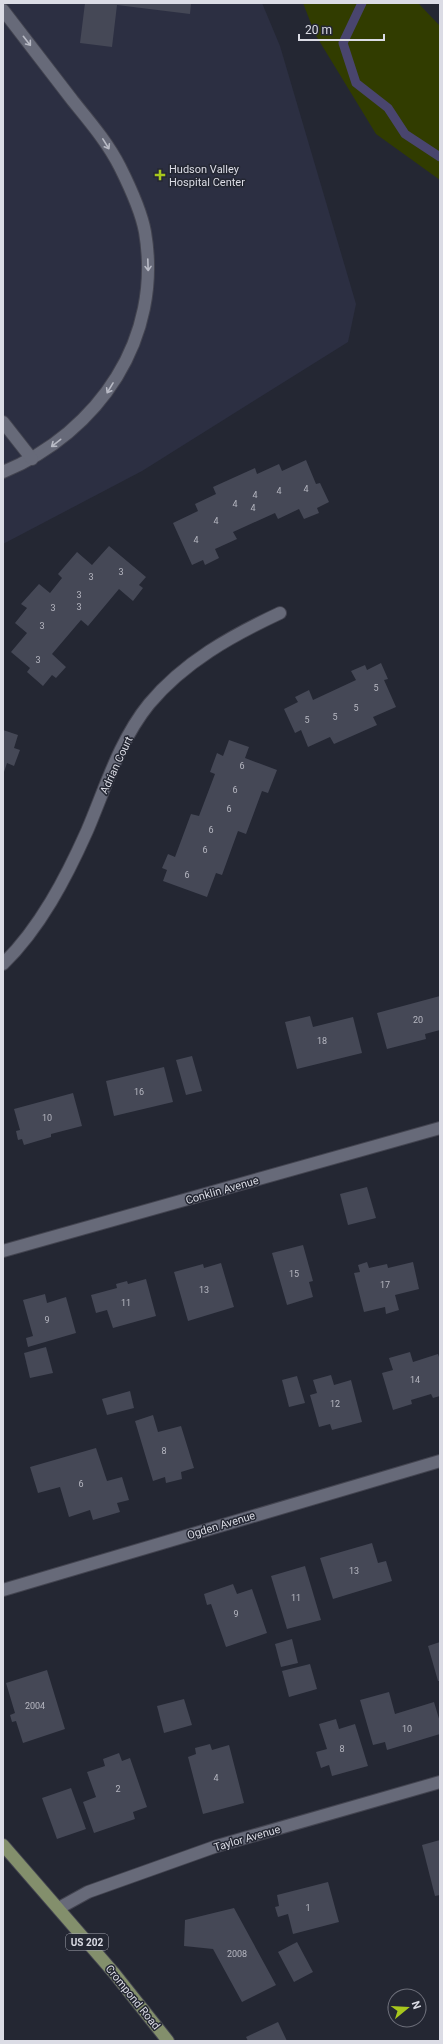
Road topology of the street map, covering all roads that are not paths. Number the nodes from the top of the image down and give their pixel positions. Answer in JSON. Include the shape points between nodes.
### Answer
{"nodes":[{"id":1,"x":3,"y":10,"type":"edge"},
{"id":2,"x":3,"y":422,"type":"edge"},
{"id":3,"x":32,"y":459,"type":"junction"},
{"id":4,"x":3,"y":472,"type":"edge"},
{"id":5,"x":280,"y":613,"type":"dead end"},
{"id":6,"x":3,"y":964,"type":"edge"},
{"id":7,"x":440,"y":1128,"type":"edge"},
{"id":8,"x":3,"y":1251,"type":"edge"},
{"id":9,"x":440,"y":1461,"type":"edge"},
{"id":10,"x":3,"y":1590,"type":"edge"},
{"id":11,"x":440,"y":1782,"type":"edge"},
{"id":12,"x":3,"y":1845,"type":"edge"},
{"id":13,"x":59,"y":1908,"type":"junction"},
{"id":14,"x":168,"y":2041,"type":"edge"}],
"edges":[{"from":1,"to":3,"type":"street","one_way":true,"via":[[102,138],[120,166],[134,198],[144,231],[148,268],[145,301],[137,336],[107,394],[56,443]]},
{"from":2,"to":3,"type":"street"},
{"from":3,"to":4,"type":"street"},
{"from":5,"to":6,"type":"street","name":"Adrian Court","via":[[209,650],[179,674],[149,705],[125,742],[64,879],[40,919]]},
{"from":7,"to":8,"type":"street","name":"Conklin Avenue"},
{"from":9,"to":10,"type":"street","name":"Ogden Avenue"},
{"from":11,"to":13,"type":"street","name":"Taylor Avenue","via":[[217,1846],[88,1892]]},
{"from":12,"to":13,"type":"main road","name":"Crompond Road","number":"US 202"},
{"from":13,"to":14,"type":"main road","name":"Crompond Road","number":"US 202"}]}
